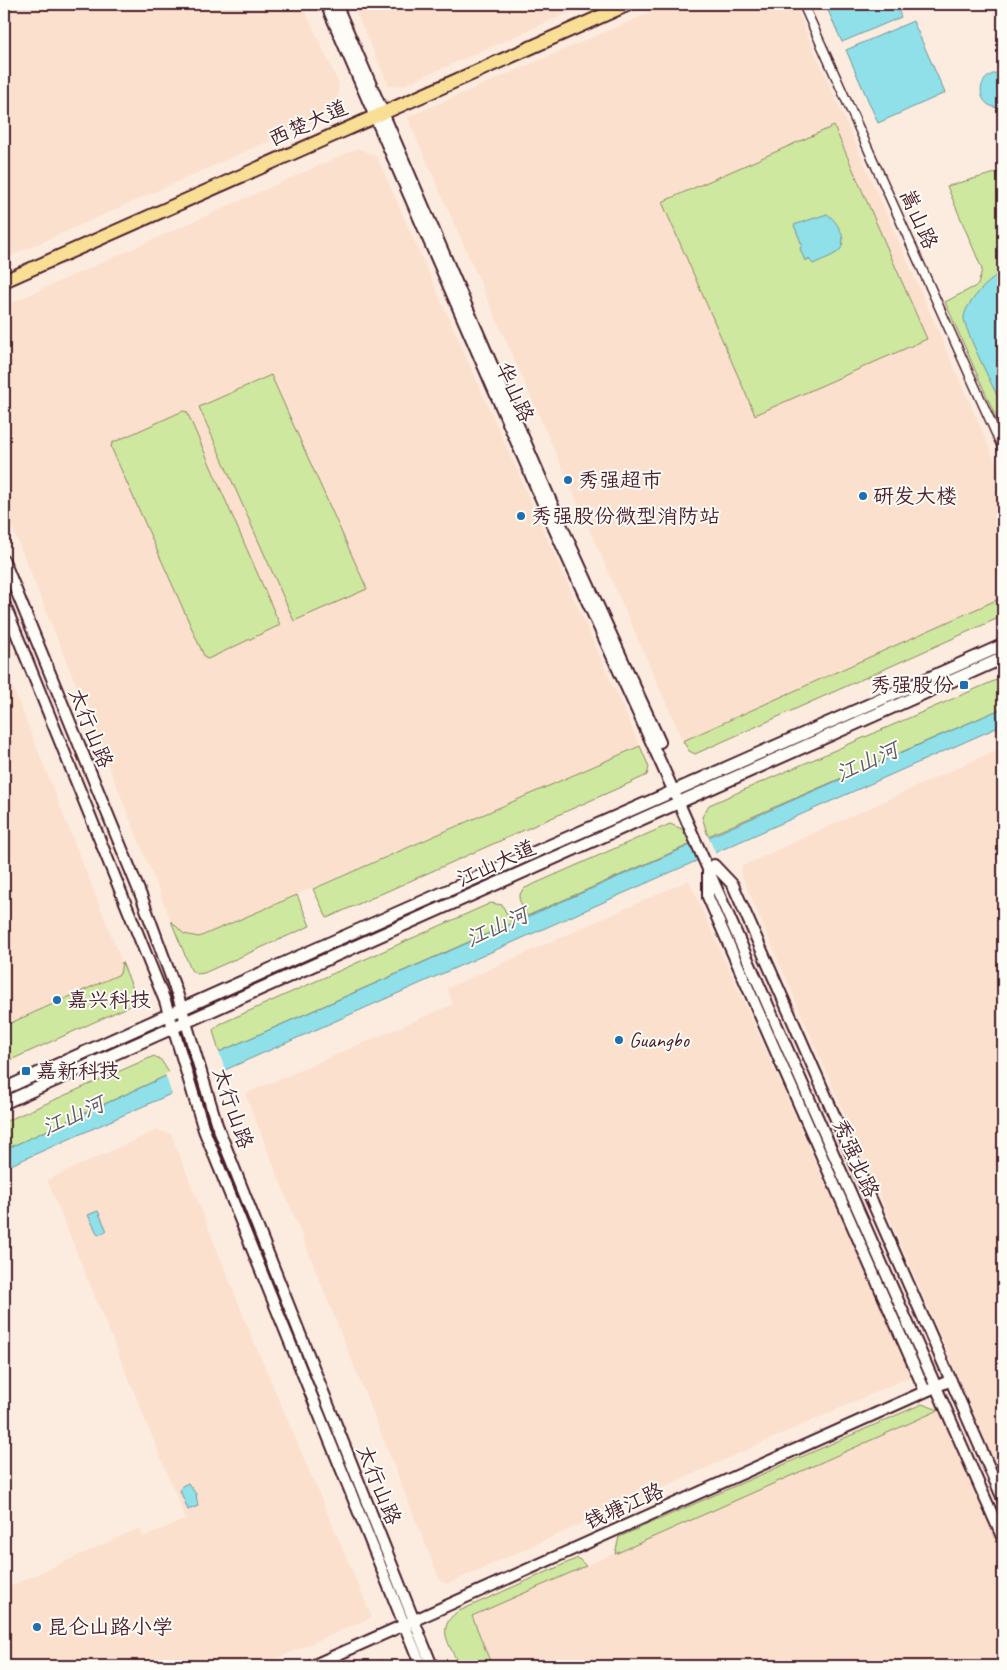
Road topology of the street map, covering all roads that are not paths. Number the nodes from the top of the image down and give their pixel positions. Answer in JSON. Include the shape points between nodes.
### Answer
{"nodes":[{"id":1,"x":326,"y":4,"type":"edge"},
{"id":2,"x":336,"y":4,"type":"edge"},
{"id":3,"x":629,"y":4,"type":"edge"},
{"id":4,"x":803,"y":4,"type":"edge"},
{"id":5,"x":379,"y":113,"type":"junction"},
{"id":6,"x":4,"y":282,"type":"edge"},
{"id":7,"x":1003,"y":449,"type":"edge"},
{"id":8,"x":4,"y":561,"type":"edge"},
{"id":9,"x":4,"y":603,"type":"edge"},
{"id":10,"x":1003,"y":645,"type":"edge"},
{"id":11,"x":1003,"y":658,"type":"edge"},
{"id":12,"x":680,"y":796,"type":"junction"},
{"id":13,"x":710,"y":865,"type":"junction"},
{"id":14,"x":182,"y":1008,"type":"junction"},
{"id":15,"x":168,"y":1014,"type":"junction"},
{"id":16,"x":186,"y":1021,"type":"junction"},
{"id":17,"x":172,"y":1027,"type":"junction"},
{"id":18,"x":4,"y":1089,"type":"edge"},
{"id":19,"x":4,"y":1104,"type":"edge"},
{"id":20,"x":938,"y":1386,"type":"junction"},
{"id":21,"x":1003,"y":1500,"type":"edge"},
{"id":22,"x":1003,"y":1523,"type":"edge"},
{"id":23,"x":1003,"y":1539,"type":"edge"},
{"id":24,"x":408,"y":1623,"type":"junction"},
{"id":25,"x":312,"y":1666,"type":"edge"},
{"id":26,"x":421,"y":1666,"type":"edge"},
{"id":27,"x":432,"y":1666,"type":"edge"}],
"edges":[{"from":1,"to":5,"type":"street","name":"华山路"},
{"from":2,"to":5,"type":"street","name":"华山路"},
{"from":3,"to":5,"type":"main road","name":"西楚大道"},
{"from":4,"to":7,"type":"street","name":"嵩山路"},
{"from":5,"to":6,"type":"main road","name":"西楚大道"},
{"from":5,"to":12,"type":"street","name":"华山路","via":[[548,514]]},
{"from":8,"to":14,"type":"street","name":"太行山路","via":[[142,898]]},
{"from":9,"to":15,"type":"street","name":"太行山路"},
{"from":10,"to":12,"type":"main road","name":"江山大道"},
{"from":11,"to":12,"type":"main road","name":"江山大道"},
{"from":12,"to":13,"type":"street","name":"秀强北路"},
{"from":12,"to":14,"type":"main road","name":"江山大道"},
{"from":12,"to":16,"type":"main road","name":"江山大道"},
{"from":13,"to":20,"type":"street","name":"秀强北路"},
{"from":13,"to":20,"type":"street","via":[[708,897]]},
{"from":14,"to":15,"type":"main road","name":"江山大道"},
{"from":14,"to":16,"type":"street","name":"太行山路"},
{"from":15,"to":17,"type":"street","name":"太行山路"},
{"from":15,"to":18,"type":"main road","name":"江山大道"},
{"from":16,"to":17,"type":"main road","name":"江山大道"},
{"from":16,"to":24,"type":"street","name":"太行山路","via":[[207,1094]]},
{"from":17,"to":19,"type":"main road","name":"江山大道"},
{"from":17,"to":24,"type":"street","name":"太行山路","via":[[208,1139]]},
{"from":20,"to":21,"type":"street"},
{"from":20,"to":22,"type":"street","name":"秀强北路"},
{"from":20,"to":23,"type":"street","name":"秀强北路"},
{"from":20,"to":24,"type":"street","name":"钱塘江路"},
{"from":24,"to":25,"type":"street","name":"钱塘江路"},
{"from":24,"to":26,"type":"street","name":"太行山路"},
{"from":24,"to":27,"type":"street","name":"太行山路"}]}
